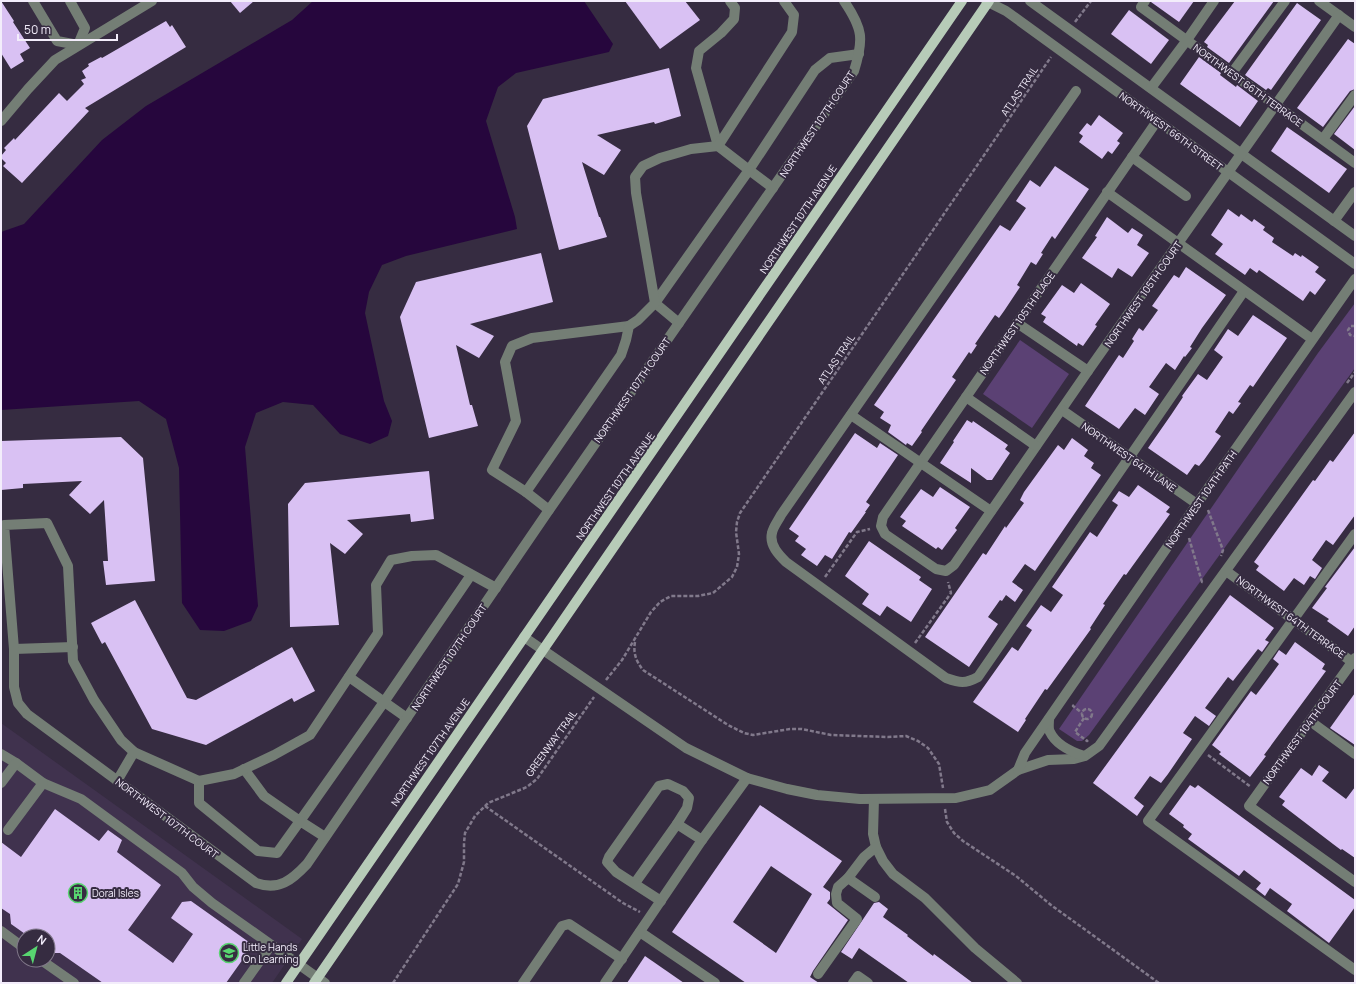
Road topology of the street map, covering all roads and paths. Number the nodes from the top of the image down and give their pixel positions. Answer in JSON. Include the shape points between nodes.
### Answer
{"nodes":[{"id":1,"x":34,"y":1,"type":"edge"},
{"id":2,"x":70,"y":1,"type":"edge"},
{"id":3,"x":152,"y":1,"type":"edge"},
{"id":4,"x":730,"y":1,"type":"edge"},
{"id":5,"x":784,"y":1,"type":"edge"},
{"id":6,"x":844,"y":1,"type":"edge"},
{"id":7,"x":962,"y":1,"type":"edge"},
{"id":8,"x":988,"y":1,"type":"edge"},
{"id":9,"x":1030,"y":1,"type":"edge"},
{"id":10,"x":1091,"y":1,"type":"edge"},
{"id":11,"x":1214,"y":1,"type":"edge"},
{"id":12,"x":1285,"y":1,"type":"edge"},
{"id":13,"x":1319,"y":1,"type":"edge"},
{"id":14,"x":1143,"y":4,"type":"edge"},
{"id":15,"x":1339,"y":15,"type":"junction"},
{"id":16,"x":1074,"y":23,"type":"dead end"},
{"id":17,"x":1355,"y":27,"type":"edge"},
{"id":18,"x":1187,"y":40,"type":"junction"},
{"id":19,"x":78,"y":45,"type":"junction"},
{"id":20,"x":860,"y":54,"type":"junction"},
{"id":21,"x":1052,"y":56,"type":"dead end"},
{"id":22,"x":1232,"y":73,"type":"junction"},
{"id":23,"x":1151,"y":88,"type":"junction"},
{"id":24,"x":1076,"y":90,"type":"dead end"},
{"id":25,"x":1355,"y":96,"type":"edge"},
{"id":26,"x":1275,"y":104,"type":"junction"},
{"id":27,"x":1,"y":121,"type":"edge"},
{"id":28,"x":1157,"y":121,"type":"junction"},
{"id":29,"x":1323,"y":139,"type":"junction"},
{"id":30,"x":718,"y":146,"type":"junction"},
{"id":31,"x":1241,"y":153,"type":"junction"},
{"id":32,"x":1132,"y":158,"type":"junction"},
{"id":33,"x":1355,"y":163,"type":"edge"},
{"id":34,"x":749,"y":170,"type":"junction"},
{"id":35,"x":1228,"y":172,"type":"junction"},
{"id":36,"x":773,"y":188,"type":"junction"},
{"id":37,"x":1108,"y":192,"type":"junction"},
{"id":38,"x":1355,"y":192,"type":"edge"},
{"id":39,"x":1186,"y":196,"type":"dead end"},
{"id":40,"x":1334,"y":221,"type":"junction"},
{"id":41,"x":1355,"y":236,"type":"edge"},
{"id":42,"x":1179,"y":242,"type":"junction"},
{"id":43,"x":1355,"y":264,"type":"edge"},
{"id":44,"x":1355,"y":279,"type":"edge"},
{"id":45,"x":1244,"y":291,"type":"junction"},
{"id":46,"x":655,"y":303,"type":"junction"},
{"id":47,"x":678,"y":322,"type":"junction"},
{"id":48,"x":1017,"y":323,"type":"junction"},
{"id":49,"x":1355,"y":325,"type":"edge"},
{"id":50,"x":629,"y":326,"type":"junction"},
{"id":51,"x":1355,"y":336,"type":"edge"},
{"id":52,"x":1312,"y":339,"type":"junction"},
{"id":53,"x":1088,"y":371,"type":"junction"},
{"id":54,"x":1355,"y":392,"type":"edge"},
{"id":55,"x":966,"y":397,"type":"junction"},
{"id":56,"x":1062,"y":410,"type":"junction"},
{"id":57,"x":851,"y":415,"type":"junction"},
{"id":58,"x":1036,"y":446,"type":"junction"},
{"id":59,"x":1129,"y":458,"type":"junction"},
{"id":60,"x":920,"y":463,"type":"junction"},
{"id":61,"x":526,"y":492,"type":"junction"},
{"id":62,"x":1197,"y":504,"type":"junction"},
{"id":63,"x":549,"y":510,"type":"junction"},
{"id":64,"x":1208,"y":510,"type":"dead end"},
{"id":65,"x":991,"y":511,"type":"junction"},
{"id":66,"x":881,"y":526,"type":"junction"},
{"id":67,"x":1355,"y":534,"type":"edge"},
{"id":68,"x":1189,"y":538,"type":"dead end"},
{"id":69,"x":1218,"y":560,"type":"dead end"},
{"id":70,"x":946,"y":571,"type":"junction"},
{"id":71,"x":1226,"y":571,"type":"junction"},
{"id":72,"x":471,"y":575,"type":"junction"},
{"id":73,"x":1206,"y":577,"type":"dead end"},
{"id":74,"x":1202,"y":582,"type":"junction"},
{"id":75,"x":819,"y":586,"type":"junction"},
{"id":76,"x":496,"y":588,"type":"junction"},
{"id":77,"x":1198,"y":588,"type":"dead end"},
{"id":78,"x":1293,"y":619,"type":"junction"},
{"id":79,"x":524,"y":637,"type":"junction"},
{"id":80,"x":635,"y":639,"type":"joint"},
{"id":81,"x":73,"y":647,"type":"junction"},
{"id":82,"x":14,"y":649,"type":"junction"},
{"id":83,"x":543,"y":650,"type":"junction"},
{"id":84,"x":910,"y":652,"type":"junction"},
{"id":85,"x":1354,"y":662,"type":"edge"},
{"id":86,"x":349,"y":677,"type":"junction"},
{"id":87,"x":599,"y":689,"type":"junction"},
{"id":88,"x":384,"y":702,"type":"junction"},
{"id":89,"x":407,"y":718,"type":"junction"},
{"id":90,"x":1084,"y":718,"type":"junction"},
{"id":91,"x":1049,"y":719,"type":"junction"},
{"id":92,"x":1310,"y":721,"type":"junction"},
{"id":93,"x":1092,"y":734,"type":"dead end"},
{"id":94,"x":1200,"y":749,"type":"junction"},
{"id":95,"x":134,"y":752,"type":"junction"},
{"id":96,"x":1,"y":754,"type":"edge"},
{"id":97,"x":1355,"y":754,"type":"edge"},
{"id":98,"x":1085,"y":756,"type":"junction"},
{"id":99,"x":16,"y":763,"type":"junction"},
{"id":100,"x":244,"y":769,"type":"junction"},
{"id":101,"x":1018,"y":770,"type":"junction"},
{"id":102,"x":747,"y":778,"type":"junction"},
{"id":103,"x":117,"y":780,"type":"junction"},
{"id":104,"x":199,"y":781,"type":"junction"},
{"id":105,"x":1,"y":783,"type":"edge"},
{"id":106,"x":43,"y":783,"type":"junction"},
{"id":107,"x":1259,"y":792,"type":"junction"},
{"id":108,"x":874,"y":799,"type":"junction"},
{"id":109,"x":485,"y":806,"type":"junction"},
{"id":110,"x":300,"y":821,"type":"junction"},
{"id":111,"x":677,"y":824,"type":"junction"},
{"id":112,"x":8,"y":830,"type":"dead end"},
{"id":113,"x":325,"y":837,"type":"junction"},
{"id":114,"x":702,"y":840,"type":"junction"},
{"id":115,"x":876,"y":847,"type":"junction"},
{"id":116,"x":848,"y":878,"type":"junction"},
{"id":117,"x":1355,"y":882,"type":"edge"},
{"id":118,"x":635,"y":883,"type":"junction"},
{"id":119,"x":875,"y":897,"type":"dead end"},
{"id":120,"x":661,"y":901,"type":"junction"},
{"id":121,"x":650,"y":918,"type":"junction"},
{"id":122,"x":1,"y":931,"type":"edge"},
{"id":123,"x":640,"y":932,"type":"junction"},
{"id":124,"x":16,"y":942,"type":"edge"},
{"id":125,"x":271,"y":945,"type":"junction"},
{"id":126,"x":622,"y":959,"type":"junction"},
{"id":127,"x":299,"y":964,"type":"junction"},
{"id":128,"x":52,"y":968,"type":"edge"},
{"id":129,"x":1355,"y":970,"type":"edge"},
{"id":130,"x":818,"y":974,"type":"dead end"},
{"id":131,"x":855,"y":979,"type":"edge"},
{"id":132,"x":319,"y":981,"type":"edge"},
{"id":133,"x":74,"y":983,"type":"edge"},
{"id":134,"x":244,"y":983,"type":"edge"},
{"id":135,"x":286,"y":983,"type":"edge"},
{"id":136,"x":393,"y":983,"type":"edge"},
{"id":137,"x":523,"y":983,"type":"edge"},
{"id":138,"x":605,"y":983,"type":"edge"},
{"id":139,"x":715,"y":983,"type":"edge"},
{"id":140,"x":868,"y":983,"type":"edge"},
{"id":141,"x":1017,"y":983,"type":"edge"}],
"edges":[{"from":1,"to":19,"type":"street","via":[[57,41]]},
{"from":2,"to":19,"type":"street","via":[[85,28]]},
{"from":3,"to":19,"type":"street"},
{"from":4,"to":30,"type":"street","via":[[735,8],[734,19],[699,51],[696,68]]},
{"from":5,"to":30,"type":"street","via":[[794,15],[792,32]]},
{"from":6,"to":20,"type":"street","name":"NORTHWEST 107TH COURT","via":[[855,17],[859,30]]},
{"from":7,"to":79,"type":"main road","name":"NORTHWEST 107TH AVENUE"},
{"from":8,"to":28,"type":"street","name":"NORTHWEST 66TH STREET"},
{"from":8,"to":83,"type":"main road"},
{"from":9,"to":23,"type":"street"},
{"from":10,"to":16,"type":"path"},
{"from":11,"to":18,"type":"street"},
{"from":12,"to":22,"type":"street"},
{"from":13,"to":15,"type":"street"},
{"from":14,"to":18,"type":"street","name":"NORTHWEST 66TH TERRACE"},
{"from":15,"to":17,"type":"street"},
{"from":15,"to":26,"type":"street","name":"NORTHWEST 105TH COURT"},
{"from":18,"to":22,"type":"street","name":"NORTHWEST 66TH TERRACE"},
{"from":18,"to":23,"type":"street"},
{"from":19,"to":27,"type":"street","via":[[41,73]]},
{"from":20,"to":34,"type":"street","via":[[830,58],[815,70]]},
{"from":20,"to":36,"type":"street","name":"NORTHWEST 107TH COURT","via":[[854,71]]},
{"from":21,"to":80,"type":"path","name":"ATLAS TRAIL","via":[[740,513],[736,532],[739,554],[732,577],[713,593],[671,596],[660,602]]},
{"from":22,"to":26,"type":"street","name":"NORTHWEST 66TH TERRACE"},
{"from":23,"to":31,"type":"street"},
{"from":24,"to":57,"type":"street"},
{"from":25,"to":29,"type":"street"},
{"from":26,"to":29,"type":"street","name":"NORTHWEST 66TH TERRACE"},
{"from":26,"to":31,"type":"street","name":"NORTHWEST 105TH COURT"},
{"from":28,"to":32,"type":"street","name":"NORTHWEST 105TH PLACE"},
{"from":28,"to":35,"type":"street","name":"NORTHWEST 66TH STREET"},
{"from":29,"to":33,"type":"street","name":"NORTHWEST 66TH TERRACE"},
{"from":30,"to":34,"type":"street"},
{"from":30,"to":46,"type":"street","via":[[691,149],[660,158],[643,166],[635,177]]},
{"from":31,"to":35,"type":"street","name":"NORTHWEST 105TH COURT"},
{"from":31,"to":40,"type":"street"},
{"from":32,"to":37,"type":"street","name":"NORTHWEST 105TH PLACE"},
{"from":32,"to":39,"type":"street"},
{"from":34,"to":36,"type":"street"},
{"from":34,"to":46,"type":"street"},
{"from":35,"to":42,"type":"street","name":"NORTHWEST 105TH COURT"},
{"from":35,"to":43,"type":"street","name":"NORTHWEST 66TH STREET"},
{"from":36,"to":47,"type":"street","name":"NORTHWEST 107TH COURT"},
{"from":37,"to":42,"type":"street"},
{"from":37,"to":48,"type":"street","name":"NORTHWEST 105TH PLACE"},
{"from":38,"to":40,"type":"street"},
{"from":40,"to":41,"type":"street"},
{"from":42,"to":45,"type":"street"},
{"from":42,"to":53,"type":"street","name":"NORTHWEST 105TH COURT"},
{"from":44,"to":52,"type":"street","name":"NORTHWEST 104TH PATH"},
{"from":45,"to":52,"type":"street"},
{"from":45,"to":59,"type":"street"},
{"from":46,"to":47,"type":"street"},
{"from":46,"to":50,"type":"street"},
{"from":47,"to":63,"type":"street","name":"NORTHWEST 107TH COURT"},
{"from":48,"to":53,"type":"street"},
{"from":48,"to":55,"type":"street","name":"NORTHWEST 105TH PLACE"},
{"from":49,"to":51,"type":"path","via":[[1350,327],[1348,332]]},
{"from":50,"to":61,"type":"street","via":[[621,355]]},
{"from":50,"to":61,"type":"street","via":[[532,338],[512,346],[505,362],[516,421],[492,470]]},
{"from":52,"to":62,"type":"street","name":"NORTHWEST 104TH PATH"},
{"from":53,"to":56,"type":"street","name":"NORTHWEST 105TH COURT"},
{"from":54,"to":71,"type":"street"},
{"from":55,"to":58,"type":"street"},
{"from":55,"to":60,"type":"street","name":"NORTHWEST 105TH PLACE"},
{"from":56,"to":58,"type":"street","name":"NORTHWEST 105TH COURT"},
{"from":56,"to":59,"type":"street","name":"NORTHWEST 64TH LANE"},
{"from":57,"to":60,"type":"street"},
{"from":57,"to":75,"type":"street","via":[[781,515],[772,534],[777,554]]},
{"from":58,"to":65,"type":"street","name":"NORTHWEST 105TH COURT"},
{"from":59,"to":62,"type":"street","name":"NORTHWEST 64TH LANE"},
{"from":59,"to":84,"type":"street","via":[[978,677],[968,682],[946,678]]},
{"from":60,"to":65,"type":"street"},
{"from":60,"to":66,"type":"street","name":"NORTHWEST 105TH PLACE","via":[[883,517]]},
{"from":61,"to":63,"type":"street"},
{"from":62,"to":91,"type":"street","name":"NORTHWEST 104TH PATH"},
{"from":63,"to":76,"type":"street","name":"NORTHWEST 107TH COURT"},
{"from":64,"to":69,"type":"path","via":[[1223,550]]},
{"from":65,"to":70,"type":"street","name":"NORTHWEST 105TH COURT","via":[[954,565]]},
{"from":66,"to":70,"type":"street","via":[[885,534],[936,569]]},
{"from":66,"to":75,"type":"path","via":[[857,532]]},
{"from":67,"to":78,"type":"street"},
{"from":68,"to":74,"type":"path"},
{"from":70,"to":84,"type":"path","via":[[951,593]]},
{"from":71,"to":78,"type":"street","name":"NORTHWEST 64TH TERRACE"},
{"from":71,"to":98,"type":"street","via":[[1099,746]]},
{"from":72,"to":76,"type":"street"},
{"from":72,"to":86,"type":"street","via":[[436,555],[391,560],[376,585],[378,633]]},
{"from":72,"to":88,"type":"street"},
{"from":73,"to":74,"type":"path"},
{"from":74,"to":77,"type":"path"},
{"from":75,"to":84,"type":"street"},
{"from":76,"to":89,"type":"street","name":"NORTHWEST 107TH COURT"},
{"from":78,"to":85,"type":"street","name":"NORTHWEST 64TH TERRACE"},
{"from":78,"to":94,"type":"street"},
{"from":79,"to":83,"type":"street"},
{"from":79,"to":127,"type":"main road","name":"NORTHWEST 107TH AVENUE"},
{"from":80,"to":87,"type":"path","name":"GREENWAY TRAIL"},
{"from":81,"to":82,"type":"street"},
{"from":81,"to":82,"type":"street","name":"NORTHWEST 107TH COURT","via":[[68,566],[47,523],[4,525]]},
{"from":81,"to":95,"type":"street","via":[[73,660],[94,700],[121,740]]},
{"from":82,"to":103,"type":"street","name":"NORTHWEST 107TH COURT","via":[[14,687],[18,703],[26,714]]},
{"from":83,"to":87,"type":"street"},
{"from":83,"to":132,"type":"main road"},
{"from":85,"to":92,"type":"street","name":"NORTHWEST 104TH COURT"},
{"from":86,"to":88,"type":"street"},
{"from":86,"to":100,"type":"street","via":[[310,735]]},
{"from":87,"to":102,"type":"street","via":[[686,748]]},
{"from":87,"to":109,"type":"path","name":"GREENWAY TRAIL","via":[[537,779],[528,787],[498,798]]},
{"from":88,"to":89,"type":"street"},
{"from":88,"to":110,"type":"street"},
{"from":89,"to":113,"type":"street","name":"NORTHWEST 107TH COURT"},
{"from":90,"to":90,"type":"path","via":[[1083,711],[1091,710],[1091,718]]},
{"from":90,"to":93,"type":"path","via":[[1075,732],[1087,741]]},
{"from":91,"to":98,"type":"street","via":[[1049,731],[1054,739],[1072,752]]},
{"from":91,"to":101,"type":"street","name":"NORTHWEST 104TH PATH"},
{"from":92,"to":97,"type":"street"},
{"from":92,"to":107,"type":"street","name":"NORTHWEST 104TH COURT"},
{"from":94,"to":107,"type":"path"},
{"from":94,"to":129,"type":"street","via":[[1148,821]]},
{"from":95,"to":103,"type":"street"},
{"from":95,"to":104,"type":"street"},
{"from":96,"to":99,"type":"street"},
{"from":98,"to":101,"type":"street","via":[[1048,760]]},
{"from":99,"to":105,"type":"street"},
{"from":99,"to":106,"type":"street"},
{"from":100,"to":104,"type":"street","via":[[234,774]]},
{"from":100,"to":110,"type":"street","via":[[264,796]]},
{"from":101,"to":108,"type":"street","via":[[990,790],[956,798]]},
{"from":102,"to":108,"type":"street","via":[[817,795]]},
{"from":102,"to":114,"type":"street"},
{"from":103,"to":113,"type":"street","name":"NORTHWEST 107TH COURT","via":[[256,883],[266,886],[280,885],[295,877]]},
{"from":104,"to":110,"type":"street","via":[[199,803],[258,851],[277,854]]},
{"from":106,"to":112,"type":"street"},
{"from":106,"to":125,"type":"street","via":[[81,799],[182,873],[193,887],[212,903]]},
{"from":107,"to":117,"type":"street","name":"NORTHWEST 104TH COURT","via":[[1249,806]]},
{"from":108,"to":115,"type":"street","via":[[873,834]]},
{"from":109,"to":121,"type":"path","via":[[624,903]]},
{"from":109,"to":136,"type":"path","name":"GREENWAY TRAIL","via":[[475,816],[465,833],[464,862],[458,884]]},
{"from":110,"to":113,"type":"street"},
{"from":111,"to":114,"type":"street"},
{"from":111,"to":118,"type":"street"},
{"from":111,"to":118,"type":"street","via":[[687,808],[689,798],[683,791],[668,784],[659,786],[607,862],[616,872]]},
{"from":114,"to":120,"type":"street"},
{"from":115,"to":116,"type":"street","via":[[864,857]]},
{"from":115,"to":141,"type":"street","via":[[893,874],[925,898],[975,948]]},
{"from":116,"to":119,"type":"street"},
{"from":116,"to":130,"type":"street","via":[[838,887],[837,903],[857,919]]},
{"from":118,"to":120,"type":"street"},
{"from":120,"to":121,"type":"street"},
{"from":121,"to":123,"type":"street"},
{"from":122,"to":124,"type":"street"},
{"from":123,"to":126,"type":"street"},
{"from":123,"to":139,"type":"street"},
{"from":125,"to":127,"type":"street"},
{"from":125,"to":134,"type":"street"},
{"from":126,"to":137,"type":"street","via":[[569,924],[562,926]]},
{"from":126,"to":138,"type":"street"},
{"from":127,"to":132,"type":"street"},
{"from":127,"to":135,"type":"main road","name":"NORTHWEST 107TH AVENUE"},
{"from":128,"to":133,"type":"street"},
{"from":131,"to":140,"type":"street"}]}
